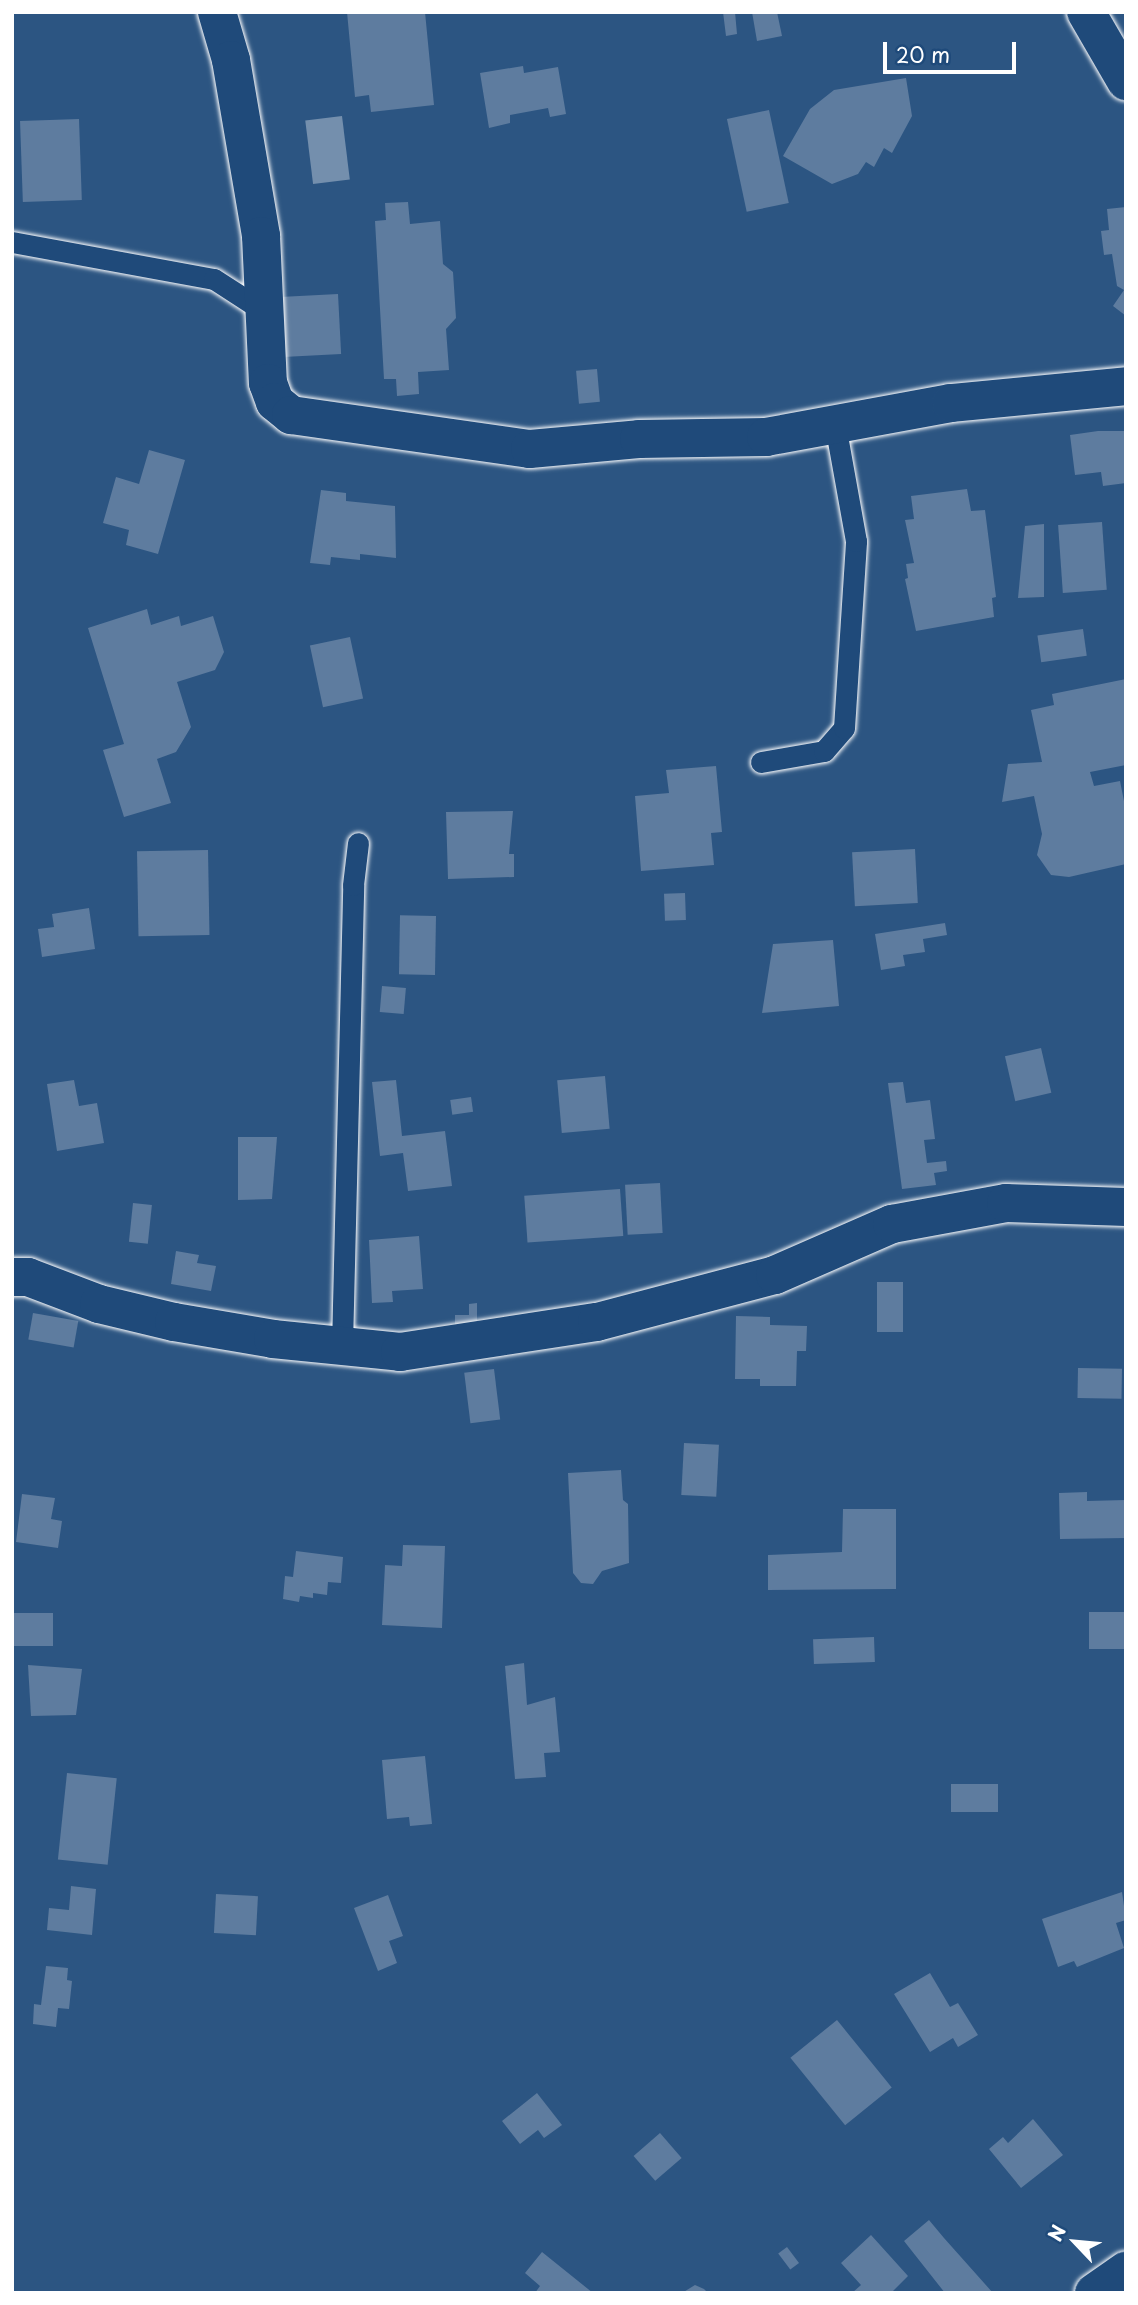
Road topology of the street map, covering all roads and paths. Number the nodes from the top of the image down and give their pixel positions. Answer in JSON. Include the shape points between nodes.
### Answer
{"nodes":[{"id":1,"x":217,"y":12,"type":"edge"},
{"id":2,"x":1086,"y":12,"type":"edge"},
{"id":3,"x":1126,"y":81,"type":"edge"},
{"id":4,"x":12,"y":242,"type":"edge"},
{"id":5,"x":265,"y":312,"type":"junction"},
{"id":6,"x":1126,"y":386,"type":"edge"},
{"id":7,"x":835,"y":424,"type":"junction"},
{"id":8,"x":761,"y":762,"type":"dead end"},
{"id":9,"x":358,"y":843,"type":"dead end"},
{"id":10,"x":1126,"y":1207,"type":"edge"},
{"id":11,"x":12,"y":1276,"type":"edge"},
{"id":12,"x":342,"y":1346,"type":"junction"},
{"id":13,"x":1126,"y":2270,"type":"edge"},
{"id":14,"x":1094,"y":2293,"type":"edge"}],
"edges":[{"from":1,"to":5,"type":"street","via":[[231,60],[261,236]]},
{"from":2,"to":3,"type":"street"},
{"from":4,"to":5,"type":"lane","via":[[214,279]]},
{"from":5,"to":7,"type":"street","via":[[270,393],[282,410],[302,417],[530,449],[639,439],[766,437]]},
{"from":6,"to":7,"type":"street","via":[[951,403]]},
{"from":7,"to":8,"type":"lane","via":[[856,541],[844,728],[824,751]]},
{"from":9,"to":12,"type":"lane","via":[[353,885]]},
{"from":10,"to":12,"type":"street","via":[[1006,1203],[892,1224],[775,1275],[597,1322],[400,1352]]},
{"from":11,"to":12,"type":"street","via":[[174,1322]]},
{"from":13,"to":14,"type":"street"}]}
